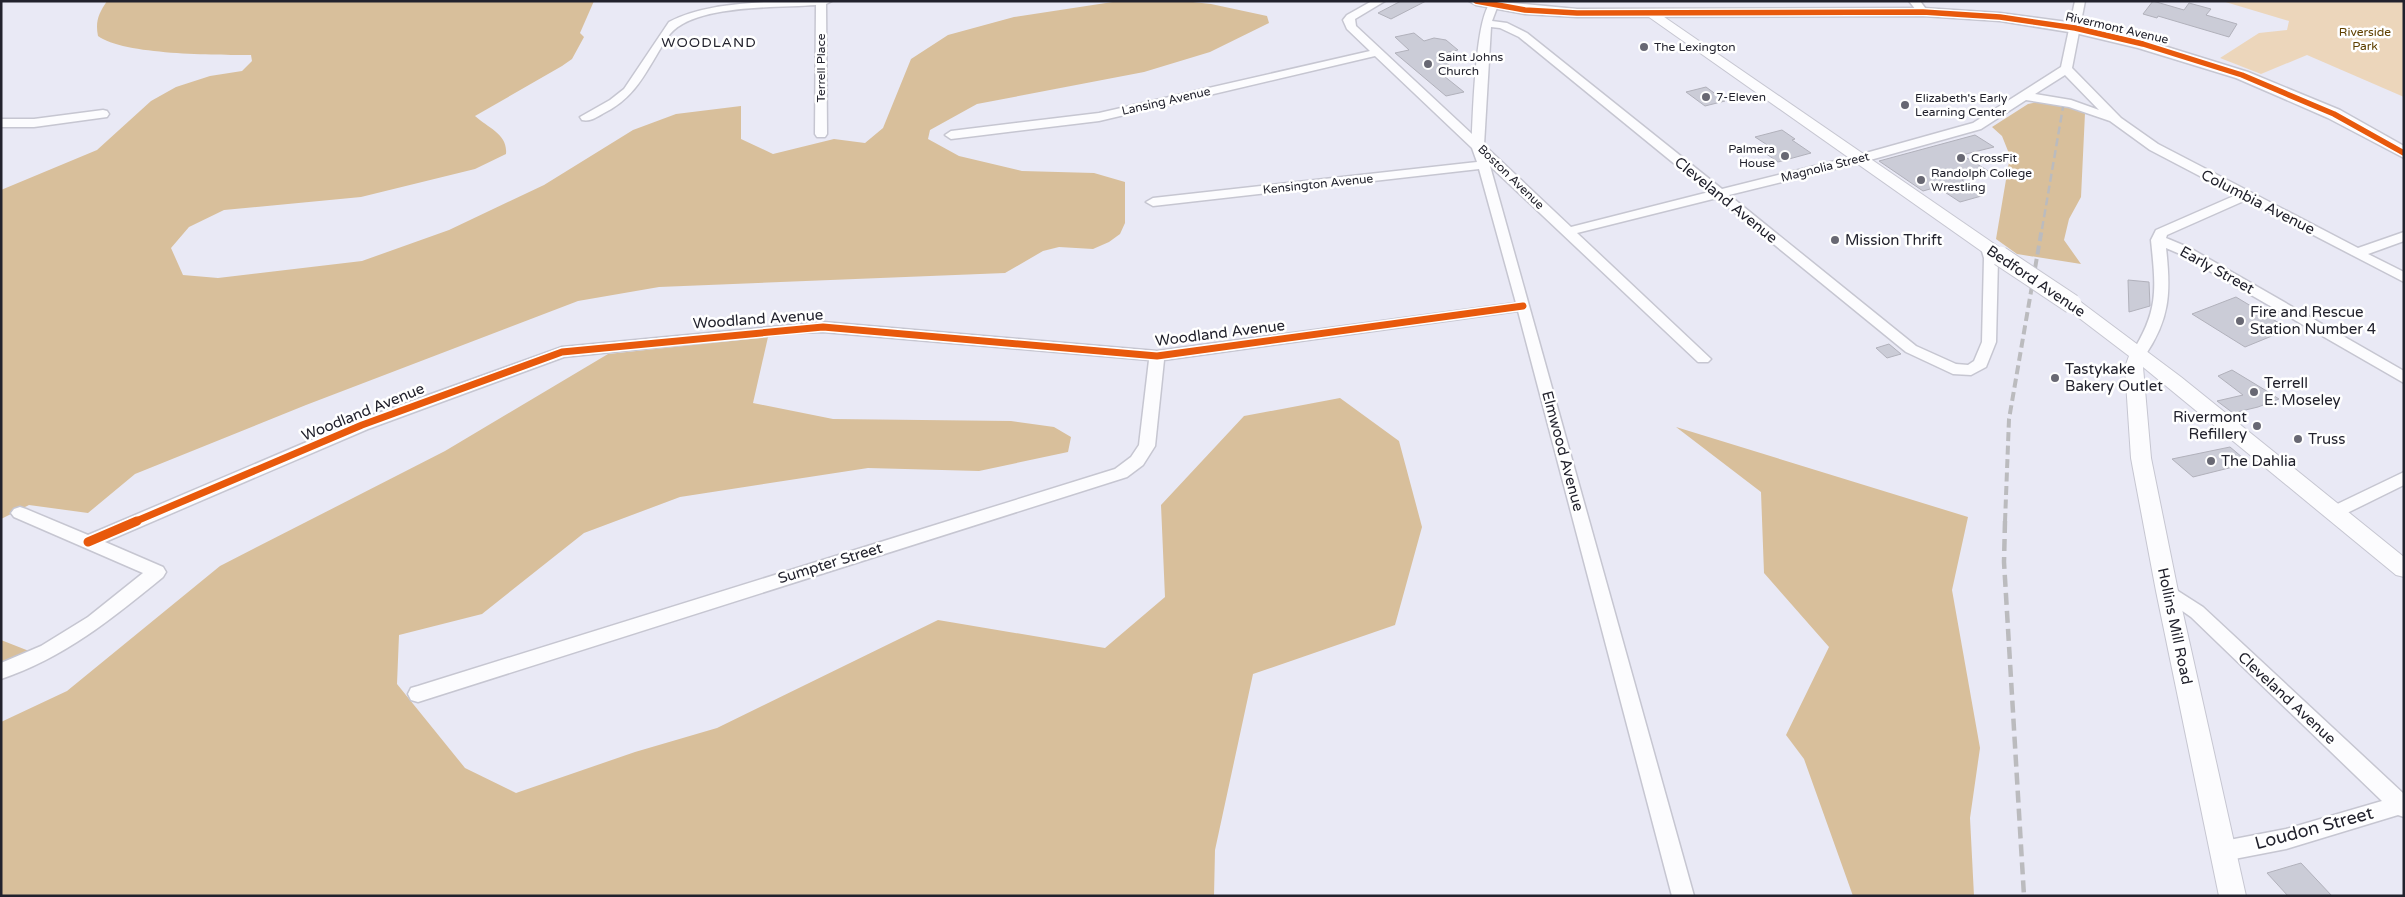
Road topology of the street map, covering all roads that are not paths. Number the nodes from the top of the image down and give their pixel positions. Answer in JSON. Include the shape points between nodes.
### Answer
{"nodes":[{"id":1,"x":704,"y":1,"type":"edge"},
{"id":2,"x":827,"y":1,"type":"edge"},
{"id":3,"x":1380,"y":1,"type":"edge"},
{"id":4,"x":1476,"y":1,"type":"edge"},
{"id":5,"x":2080,"y":1,"type":"edge"},
{"id":6,"x":821,"y":2,"type":"edge"},
{"id":7,"x":1493,"y":5,"type":"junction"},
{"id":8,"x":1918,"y":6,"type":"edge"},
{"id":9,"x":728,"y":10,"type":"junction"},
{"id":10,"x":1654,"y":14,"type":"junction"},
{"id":11,"x":686,"y":17,"type":"joint"},
{"id":12,"x":1486,"y":23,"type":"junction"},
{"id":13,"x":2075,"y":28,"type":"junction"},
{"id":14,"x":1379,"y":52,"type":"junction"},
{"id":15,"x":2066,"y":69,"type":"junction"},
{"id":16,"x":2025,"y":96,"type":"junction"},
{"id":17,"x":103,"y":114,"type":"dead end"},
{"id":18,"x":586,"y":117,"type":"dead end"},
{"id":19,"x":2117,"y":121,"type":"junction"},
{"id":20,"x":1,"y":123,"type":"edge"},
{"id":21,"x":822,"y":134,"type":"dead end"},
{"id":22,"x":951,"y":135,"type":"dead end"},
{"id":23,"x":1477,"y":144,"type":"junction"},
{"id":24,"x":2404,"y":153,"type":"edge"},
{"id":25,"x":1859,"y":159,"type":"junction"},
{"id":26,"x":1483,"y":165,"type":"junction"},
{"id":27,"x":1719,"y":194,"type":"junction"},
{"id":28,"x":2245,"y":196,"type":"junction"},
{"id":29,"x":1153,"y":202,"type":"dead end"},
{"id":30,"x":1569,"y":232,"type":"junction"},
{"id":31,"x":2404,"y":236,"type":"edge"},
{"id":32,"x":2158,"y":240,"type":"junction"},
{"id":33,"x":1994,"y":252,"type":"junction"},
{"id":34,"x":2358,"y":253,"type":"junction"},
{"id":35,"x":2404,"y":278,"type":"edge"},
{"id":36,"x":1524,"y":306,"type":"junction"},
{"id":37,"x":2140,"y":354,"type":"junction"},
{"id":38,"x":1157,"y":356,"type":"junction"},
{"id":39,"x":1703,"y":359,"type":"dead end"},
{"id":40,"x":2404,"y":378,"type":"edge"},
{"id":41,"x":2404,"y":478,"type":"edge"},
{"id":42,"x":2335,"y":512,"type":"junction"},
{"id":43,"x":20,"y":513,"type":"dead end"},
{"id":44,"x":88,"y":542,"type":"junction"},
{"id":45,"x":2404,"y":569,"type":"edge"},
{"id":46,"x":2167,"y":591,"type":"junction"},
{"id":47,"x":1,"y":672,"type":"edge"},
{"id":48,"x":418,"y":694,"type":"dead end"},
{"id":49,"x":2402,"y":805,"type":"edge"},
{"id":50,"x":2224,"y":851,"type":"junction"},
{"id":51,"x":1683,"y":896,"type":"edge"},
{"id":52,"x":2233,"y":896,"type":"edge"}],
"edges":[{"from":1,"to":9,"type":"street"},
{"from":2,"to":6,"type":"street"},
{"from":3,"to":14,"type":"street","name":"Boston Avenue","via":[[1348,20]]},
{"from":4,"to":7,"type":"main road","name":"Rivermont Avenue"},
{"from":5,"to":13,"type":"street"},
{"from":6,"to":9,"type":"street"},
{"from":6,"to":21,"type":"street","name":"Terrell Place"},
{"from":7,"to":10,"type":"main road","name":"Rivermont Avenue","via":[[1576,14]]},
{"from":7,"to":12,"type":"street","name":"Elmwood Avenue"},
{"from":8,"to":10,"type":"main road","name":"Rivermont Avenue"},
{"from":8,"to":13,"type":"main road","name":"Rivermont Avenue"},
{"from":9,"to":11,"type":"street"},
{"from":10,"to":25,"type":"street","name":"Bedford Avenue"},
{"from":11,"to":18,"type":"street","via":[[673,25],[628,92]]},
{"from":12,"to":23,"type":"street","name":"Elmwood Avenue"},
{"from":12,"to":27,"type":"street","name":"Cleveland Avenue","via":[[1503,25],[1522,35]]},
{"from":13,"to":15,"type":"street"},
{"from":13,"to":24,"type":"main road","name":"Rivermont Avenue","via":[[2170,51],[2242,75],[2334,114]]},
{"from":14,"to":22,"type":"street","name":"Lansing Avenue","via":[[1099,117]]},
{"from":14,"to":23,"type":"street","name":"Boston Avenue"},
{"from":15,"to":16,"type":"street","name":"Magnolia Street"},
{"from":15,"to":19,"type":"street","name":"Columbia Avenue"},
{"from":16,"to":19,"type":"street","name":"Columbia Avenue","via":[[2071,104]]},
{"from":16,"to":25,"type":"street","name":"Magnolia Street","via":[[1977,126]]},
{"from":17,"to":20,"type":"street","via":[[34,123]]},
{"from":19,"to":28,"type":"street","name":"Columbia Avenue","via":[[2154,147]]},
{"from":23,"to":26,"type":"street","name":"Elmwood Avenue"},
{"from":23,"to":30,"type":"street","name":"Boston Avenue"},
{"from":25,"to":27,"type":"street","name":"Magnolia Street"},
{"from":25,"to":33,"type":"street","name":"Bedford Avenue"},
{"from":26,"to":29,"type":"street","name":"Kensington Avenue"},
{"from":26,"to":36,"type":"street","name":"Elmwood Avenue"},
{"from":27,"to":30,"type":"street","name":"Magnolia Street"},
{"from":27,"to":33,"type":"street","name":"Cleveland Avenue","via":[[1911,349],[1953,369],[1970,370],[1981,364],[1989,342]]},
{"from":28,"to":32,"type":"street","via":[[2160,233]]},
{"from":28,"to":34,"type":"street","name":"Columbia Avenue"},
{"from":30,"to":39,"type":"street","name":"Boston Avenue"},
{"from":31,"to":34,"type":"street"},
{"from":32,"to":37,"type":"street","via":[[2164,294],[2150,340]]},
{"from":32,"to":40,"type":"street","name":"Early Street","via":[[2185,251]]},
{"from":33,"to":37,"type":"street","name":"Bedford Avenue","bridge":true},
{"from":34,"to":35,"type":"street","name":"Columbia Avenue"},
{"from":36,"to":38,"type":"street","name":"Woodland Avenue"},
{"from":36,"to":51,"type":"street","name":"Elmwood Avenue"},
{"from":37,"to":42,"type":"street","name":"Bedford Avenue"},
{"from":37,"to":46,"type":"street","name":"Hollins Mill Road","via":[[2134,367],[2141,458]]},
{"from":38,"to":44,"type":"street","name":"Woodland Avenue","via":[[823,327],[562,352],[362,426]]},
{"from":38,"to":48,"type":"street","name":"Sumpter Street","via":[[1147,446],[1137,461],[1121,473]]},
{"from":41,"to":42,"type":"street"},
{"from":42,"to":45,"type":"street","name":"Bedford Avenue"},
{"from":43,"to":44,"type":"street"},
{"from":44,"to":47,"type":"street","via":[[156,572],[95,622],[48,651]]},
{"from":46,"to":49,"type":"street","name":"Cleveland Avenue","via":[[2197,612]]},
{"from":46,"to":50,"type":"street","name":"Hollins Mill Road"},
{"from":49,"to":50,"type":"street","name":"Loudon Street","via":[[2286,839]]},
{"from":50,"to":52,"type":"street","name":"Hollins Mill Road"}]}
